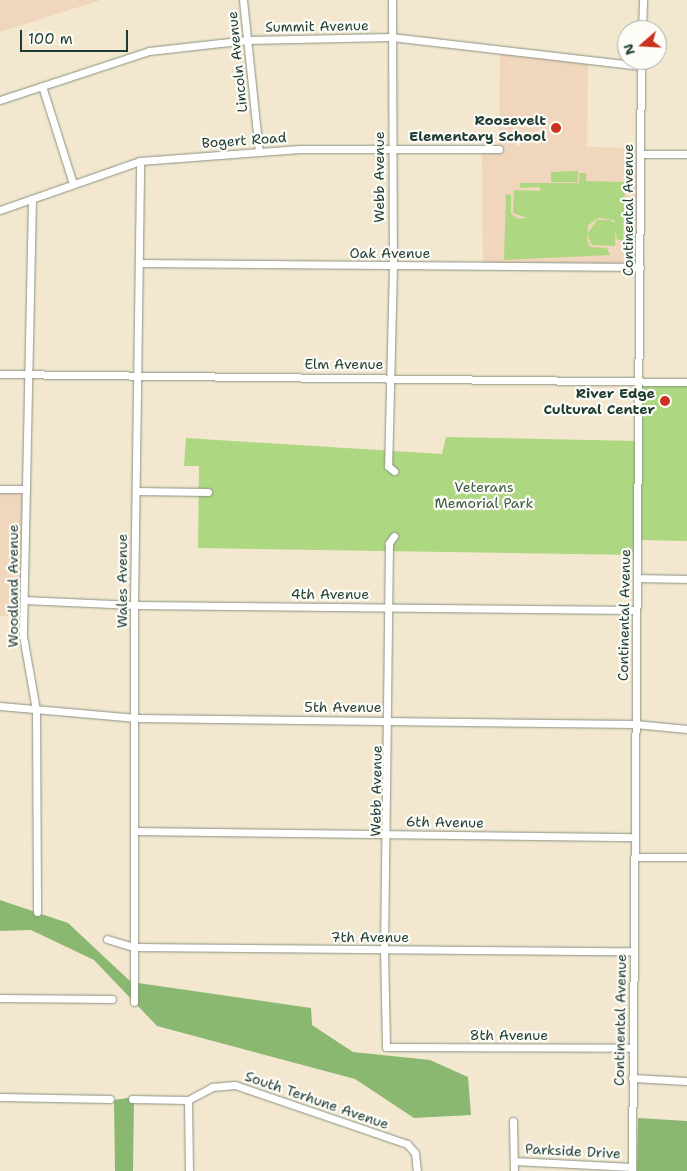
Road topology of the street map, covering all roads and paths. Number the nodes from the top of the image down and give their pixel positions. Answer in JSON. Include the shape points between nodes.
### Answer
{"nodes":[{"id":1,"x":243,"y":0,"type":"edge"},
{"id":2,"x":392,"y":0,"type":"edge"},
{"id":3,"x":642,"y":0,"type":"edge"},
{"id":4,"x":642,"y":20,"type":"edge"},
{"id":5,"x":391,"y":37,"type":"junction"},
{"id":6,"x":247,"y":40,"type":"junction"},
{"id":7,"x":617,"y":61,"type":"edge"},
{"id":8,"x":641,"y":70,"type":"edge"},
{"id":9,"x":42,"y":86,"type":"junction"},
{"id":10,"x":0,"y":100,"type":"edge"},
{"id":11,"x":392,"y":149,"type":"junction"},
{"id":12,"x":499,"y":150,"type":"dead end"},
{"id":13,"x":259,"y":152,"type":"junction"},
{"id":14,"x":641,"y":154,"type":"junction"},
{"id":15,"x":687,"y":154,"type":"edge"},
{"id":16,"x":140,"y":161,"type":"junction"},
{"id":17,"x":73,"y":184,"type":"junction"},
{"id":18,"x":32,"y":199,"type":"junction"},
{"id":19,"x":0,"y":210,"type":"edge"},
{"id":20,"x":140,"y":262,"type":"junction"},
{"id":21,"x":393,"y":266,"type":"junction"},
{"id":22,"x":640,"y":267,"type":"junction"},
{"id":23,"x":0,"y":374,"type":"edge"},
{"id":24,"x":27,"y":376,"type":"junction"},
{"id":25,"x":139,"y":376,"type":"junction"},
{"id":26,"x":391,"y":377,"type":"junction"},
{"id":27,"x":639,"y":382,"type":"junction"},
{"id":28,"x":687,"y":382,"type":"edge"},
{"id":29,"x":394,"y":471,"type":"dead end"},
{"id":30,"x":0,"y":489,"type":"edge"},
{"id":31,"x":26,"y":490,"type":"junction"},
{"id":32,"x":136,"y":491,"type":"junction"},
{"id":33,"x":208,"y":492,"type":"dead end"},
{"id":34,"x":394,"y":536,"type":"dead end"},
{"id":35,"x":637,"y":578,"type":"junction"},
{"id":36,"x":687,"y":579,"type":"edge"},
{"id":37,"x":24,"y":600,"type":"junction"},
{"id":38,"x":134,"y":605,"type":"junction"},
{"id":39,"x":390,"y":607,"type":"junction"},
{"id":40,"x":636,"y":610,"type":"junction"},
{"id":41,"x":0,"y":706,"type":"edge"},
{"id":42,"x":36,"y":710,"type":"junction"},
{"id":43,"x":136,"y":718,"type":"junction"},
{"id":44,"x":389,"y":720,"type":"junction"},
{"id":45,"x":635,"y":724,"type":"junction"},
{"id":46,"x":687,"y":729,"type":"edge"},
{"id":47,"x":135,"y":831,"type":"junction"},
{"id":48,"x":388,"y":834,"type":"junction"},
{"id":49,"x":634,"y":837,"type":"junction"},
{"id":50,"x":634,"y":856,"type":"junction"},
{"id":51,"x":687,"y":857,"type":"edge"},
{"id":52,"x":36,"y":912,"type":"dead end"},
{"id":53,"x":107,"y":939,"type":"dead end"},
{"id":54,"x":134,"y":948,"type":"junction"},
{"id":55,"x":384,"y":949,"type":"junction"},
{"id":56,"x":633,"y":951,"type":"junction"},
{"id":57,"x":0,"y":998,"type":"edge"},
{"id":58,"x":112,"y":999,"type":"dead end"},
{"id":59,"x":134,"y":1002,"type":"dead end"},
{"id":60,"x":386,"y":1047,"type":"joint"},
{"id":61,"x":632,"y":1048,"type":"junction"},
{"id":62,"x":632,"y":1078,"type":"junction"},
{"id":63,"x":687,"y":1081,"type":"edge"},
{"id":64,"x":0,"y":1097,"type":"edge"},
{"id":65,"x":110,"y":1099,"type":"dead end"},
{"id":66,"x":132,"y":1099,"type":"dead end"},
{"id":67,"x":188,"y":1100,"type":"junction"},
{"id":68,"x":513,"y":1121,"type":"dead end"},
{"id":69,"x":514,"y":1161,"type":"junction"},
{"id":70,"x":632,"y":1169,"type":"edge"},
{"id":71,"x":189,"y":1171,"type":"edge"},
{"id":72,"x":417,"y":1171,"type":"edge"},
{"id":73,"x":514,"y":1171,"type":"edge"}],
"edges":[{"from":1,"to":6,"type":"street","name":"Lincoln Avenue"},
{"from":2,"to":5,"type":"street","name":"Webb Avenue"},
{"from":3,"to":4,"type":"street"},
{"from":5,"to":6,"type":"street","name":"Summit Avenue"},
{"from":5,"to":7,"type":"street","name":"Summit Avenue"},
{"from":5,"to":11,"type":"street","name":"Webb Avenue"},
{"from":6,"to":9,"type":"street","name":"Summit Avenue","via":[[149,51]]},
{"from":6,"to":13,"type":"street","name":"Lincoln Avenue"},
{"from":8,"to":14,"type":"street","name":"Continental Avenue"},
{"from":9,"to":10,"type":"street","name":"Summit Avenue"},
{"from":9,"to":17,"type":"street"},
{"from":11,"to":12,"type":"street","name":"Bogert Road"},
{"from":11,"to":13,"type":"street","name":"Bogert Road","via":[[300,148]]},
{"from":11,"to":21,"type":"street","name":"Webb Avenue"},
{"from":13,"to":16,"type":"street","name":"Bogert Road"},
{"from":14,"to":15,"type":"street"},
{"from":14,"to":22,"type":"street","name":"Continental Avenue"},
{"from":16,"to":17,"type":"street","name":"Bogert Road"},
{"from":16,"to":20,"type":"street","name":"Wales Avenue"},
{"from":17,"to":18,"type":"street","name":"Bogert Road"},
{"from":18,"to":19,"type":"street","name":"Bogert Road"},
{"from":18,"to":24,"type":"street","name":"Woodland Avenue"},
{"from":20,"to":21,"type":"street","name":"Oak Avenue"},
{"from":20,"to":25,"type":"street","name":"Wales Avenue"},
{"from":21,"to":22,"type":"street","name":"Oak Avenue"},
{"from":21,"to":26,"type":"street","name":"Webb Avenue"},
{"from":22,"to":27,"type":"street","name":"Continental Avenue"},
{"from":23,"to":24,"type":"street","name":"Elm Avenue"},
{"from":24,"to":25,"type":"street","name":"Elm Avenue"},
{"from":24,"to":31,"type":"street","name":"Woodland Avenue"},
{"from":25,"to":26,"type":"street","name":"Elm Avenue"},
{"from":25,"to":32,"type":"street","name":"Wales Avenue"},
{"from":26,"to":27,"type":"street","name":"Elm Avenue"},
{"from":26,"to":29,"type":"street","name":"Webb Avenue","via":[[388,466]]},
{"from":27,"to":28,"type":"street","name":"Elm Avenue"},
{"from":27,"to":35,"type":"street","name":"Continental Avenue"},
{"from":30,"to":31,"type":"street"},
{"from":31,"to":37,"type":"street","name":"Woodland Avenue"},
{"from":32,"to":33,"type":"street"},
{"from":32,"to":38,"type":"street","name":"Wales Avenue"},
{"from":34,"to":39,"type":"street","name":"Webb Avenue","via":[[389,543]]},
{"from":35,"to":36,"type":"street"},
{"from":35,"to":40,"type":"street","name":"Continental Avenue"},
{"from":37,"to":38,"type":"street","name":"4th Avenue"},
{"from":37,"to":42,"type":"street","name":"Woodland Avenue","via":[[25,655]]},
{"from":38,"to":39,"type":"street","name":"4th Avenue"},
{"from":38,"to":43,"type":"street","name":"Wales Avenue"},
{"from":39,"to":40,"type":"street","name":"4th Avenue"},
{"from":39,"to":44,"type":"street","name":"Webb Avenue"},
{"from":40,"to":45,"type":"street","name":"Continental Avenue"},
{"from":41,"to":42,"type":"street","name":"5th Avenue"},
{"from":42,"to":43,"type":"street","name":"5th Avenue"},
{"from":42,"to":52,"type":"street","name":"Woodland Avenue"},
{"from":43,"to":44,"type":"street","name":"5th Avenue"},
{"from":43,"to":47,"type":"street","name":"Wales Avenue"},
{"from":44,"to":45,"type":"street","name":"5th Avenue"},
{"from":44,"to":48,"type":"street","name":"Webb Avenue"},
{"from":45,"to":46,"type":"street","name":"5th Avenue"},
{"from":45,"to":49,"type":"street","name":"Continental Avenue"},
{"from":47,"to":48,"type":"street","name":"6th Avenue"},
{"from":47,"to":54,"type":"street","name":"Wales Avenue"},
{"from":48,"to":49,"type":"street","name":"6th Avenue"},
{"from":48,"to":55,"type":"street","name":"Webb Avenue"},
{"from":49,"to":50,"type":"street","name":"Continental Avenue"},
{"from":50,"to":51,"type":"street"},
{"from":50,"to":56,"type":"street","name":"Continental Avenue"},
{"from":53,"to":54,"type":"street","name":"7th Avenue"},
{"from":54,"to":55,"type":"street","name":"7th Avenue"},
{"from":54,"to":59,"type":"street","name":"Wales Avenue"},
{"from":55,"to":56,"type":"street","name":"7th Avenue"},
{"from":55,"to":60,"type":"street","name":"Webb Avenue"},
{"from":56,"to":61,"type":"street","name":"Continental Avenue"},
{"from":57,"to":58,"type":"street"},
{"from":60,"to":61,"type":"street","name":"8th Avenue"},
{"from":61,"to":62,"type":"street","name":"Continental Avenue"},
{"from":62,"to":63,"type":"street"},
{"from":62,"to":70,"type":"street","name":"Continental Avenue"},
{"from":64,"to":65,"type":"street"},
{"from":66,"to":67,"type":"street","name":"South Terhune Avenue"},
{"from":67,"to":71,"type":"street"},
{"from":67,"to":72,"type":"street","name":"South Terhune Avenue","via":[[212,1087],[234,1085],[407,1144],[415,1153]]},
{"from":68,"to":69,"type":"street"},
{"from":69,"to":70,"type":"street","name":"Parkside Drive"},
{"from":69,"to":73,"type":"street"}]}
